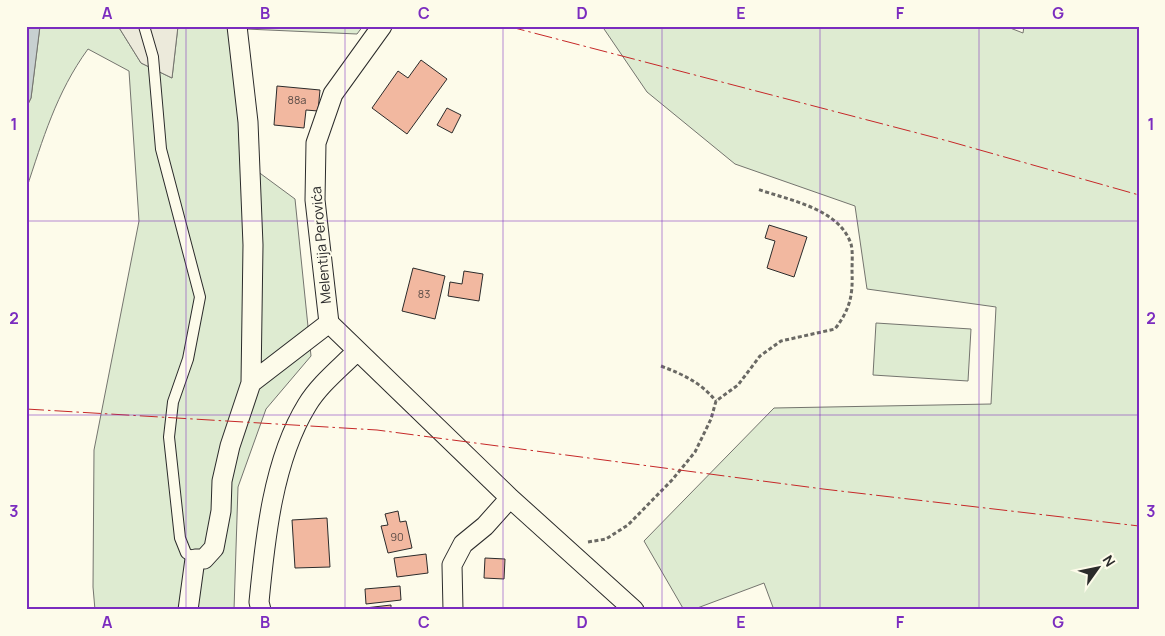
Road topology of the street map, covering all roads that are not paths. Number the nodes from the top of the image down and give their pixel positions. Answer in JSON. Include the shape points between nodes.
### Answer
{"nodes":[{"id":1,"x":144,"y":26,"type":"edge"},
{"id":2,"x":237,"y":26,"type":"edge"},
{"id":3,"x":382,"y":26,"type":"edge"},
{"id":4,"x":329,"y":323,"type":"junction"},
{"id":5,"x":356,"y":352,"type":"junction"},
{"id":6,"x":251,"y":383,"type":"junction"},
{"id":7,"x":510,"y":498,"type":"junction"},
{"id":8,"x":195,"y":559,"type":"junction"},
{"id":9,"x":188,"y":610,"type":"edge"},
{"id":10,"x":261,"y":610,"type":"edge"},
{"id":11,"x":454,"y":610,"type":"edge"},
{"id":12,"x":634,"y":610,"type":"edge"}],
"edges":[{"from":1,"to":8,"type":"lane","via":[[153,58],[162,149],[200,297],[188,359],[173,402],[170,437],[180,538],[186,552]]},
{"from":2,"to":6,"type":"street","via":[[248,122],[253,245]]},
{"from":3,"to":4,"type":"street","name":"Melentija Perovića","via":[[334,94],[316,143],[315,200]]},
{"from":4,"to":5,"type":"street","name":"Melentija Perovića"},
{"from":4,"to":6,"type":"street"},
{"from":5,"to":7,"type":"street","name":"Melentija Perovića"},
{"from":5,"to":10,"type":"street","via":[[319,388],[306,406],[289,443],[272,504],[259,602]]},
{"from":6,"to":8,"type":"street","via":[[222,481],[221,511],[214,548],[204,558]]},
{"from":7,"to":11,"type":"street","via":[[459,551],[452,566]]},
{"from":7,"to":12,"type":"street","name":"Melentija Perovića"},
{"from":8,"to":9,"type":"street"}]}
